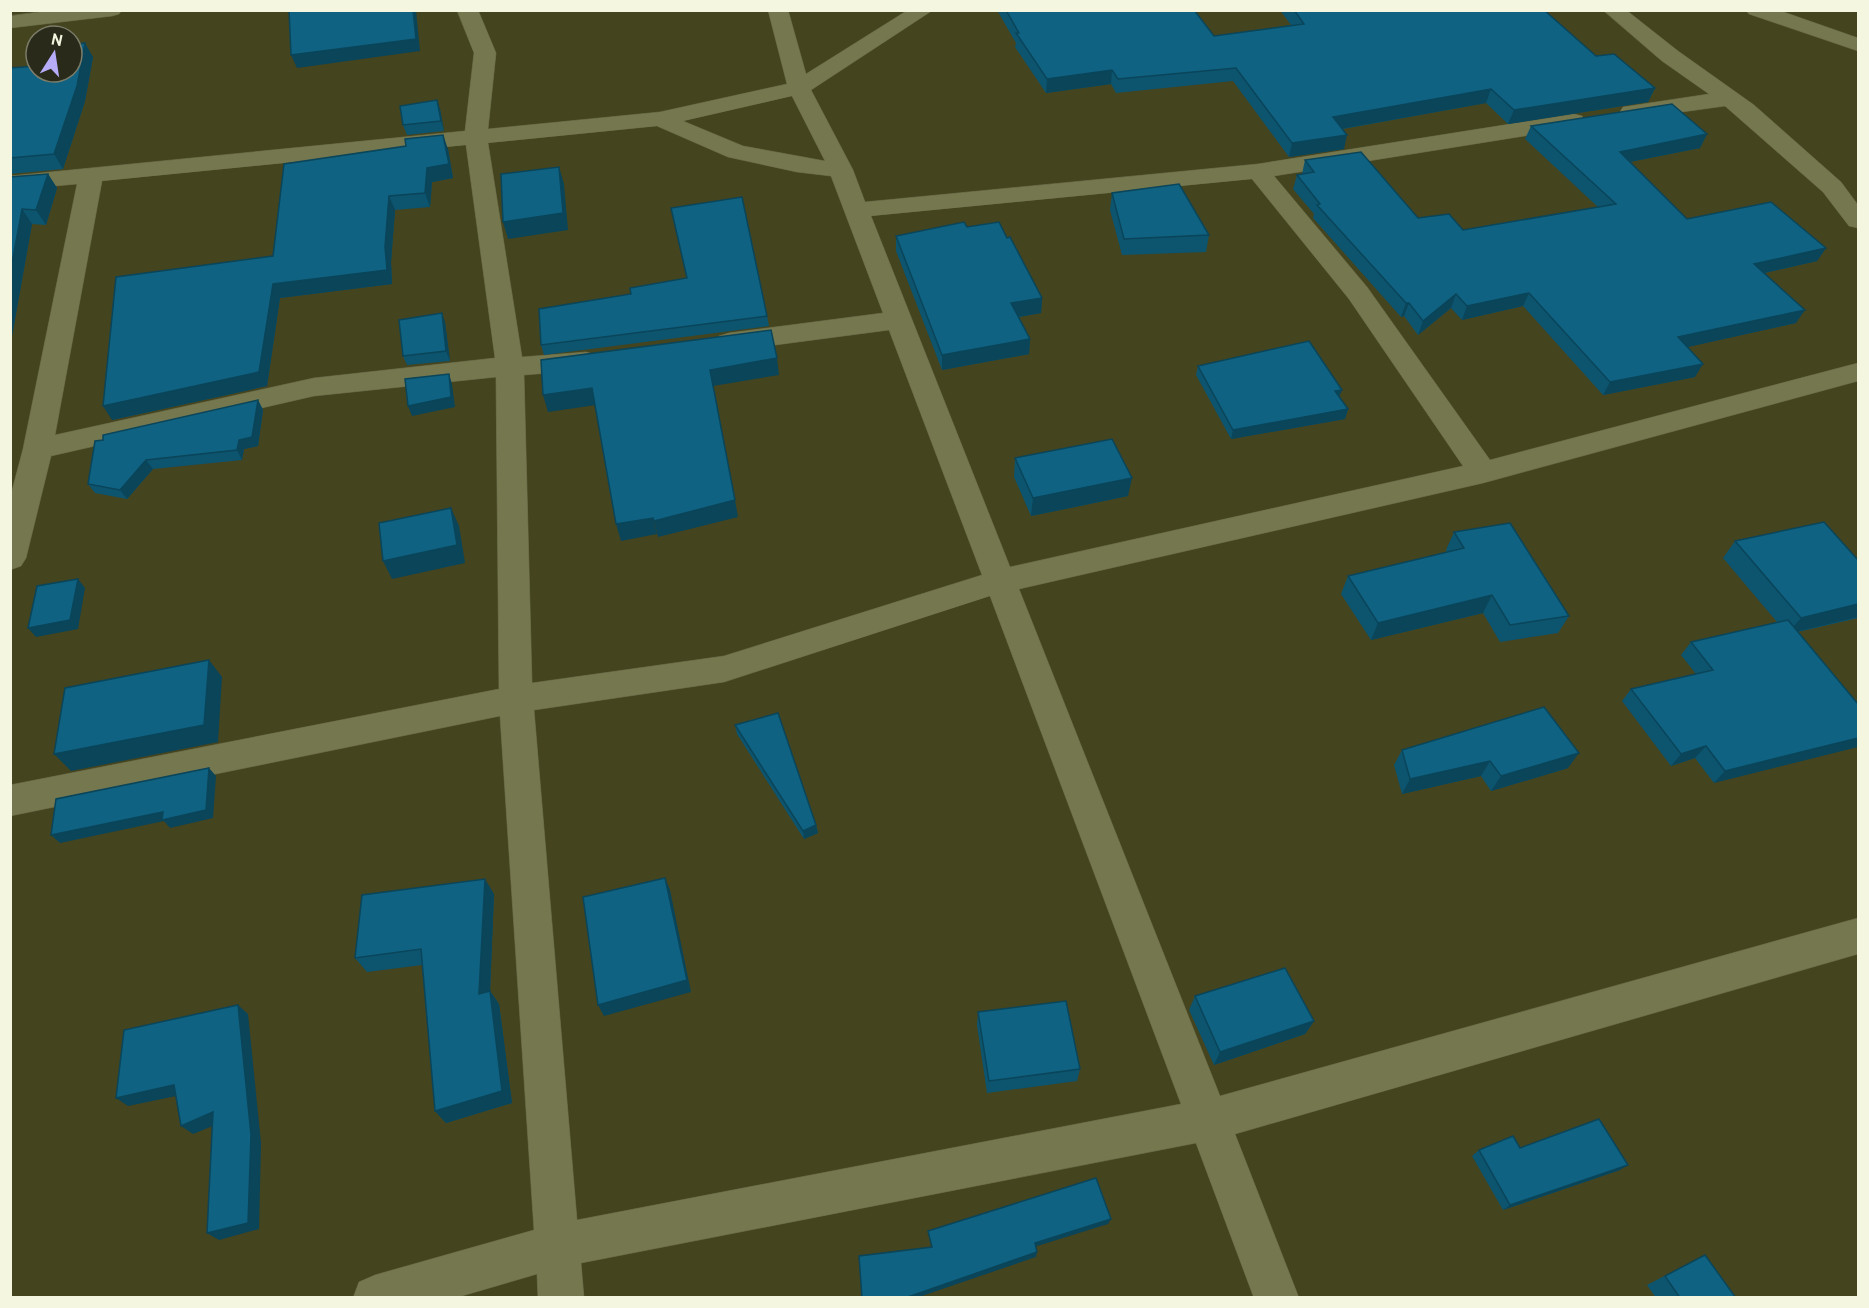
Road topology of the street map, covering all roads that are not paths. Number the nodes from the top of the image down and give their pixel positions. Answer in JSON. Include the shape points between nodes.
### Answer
{"nodes":[{"id":1,"x":112,"y":10,"type":"edge"},
{"id":2,"x":467,"y":10,"type":"edge"},
{"id":3,"x":778,"y":10,"type":"edge"},
{"id":4,"x":923,"y":10,"type":"edge"},
{"id":5,"x":1613,"y":10,"type":"edge"},
{"id":6,"x":1756,"y":10,"type":"edge"},
{"id":7,"x":10,"y":22,"type":"edge"},
{"id":8,"x":1858,"y":45,"type":"edge"},
{"id":9,"x":799,"y":88,"type":"junction"},
{"id":10,"x":1731,"y":98,"type":"junction"},
{"id":11,"x":660,"y":119,"type":"junction"},
{"id":12,"x":476,"y":137,"type":"junction"},
{"id":13,"x":842,"y":170,"type":"junction"},
{"id":14,"x":1258,"y":171,"type":"junction"},
{"id":15,"x":91,"y":175,"type":"junction"},
{"id":16,"x":10,"y":183,"type":"edge"},
{"id":17,"x":1832,"y":188,"type":"junction"},
{"id":18,"x":1858,"y":205,"type":"edge"},
{"id":19,"x":856,"y":210,"type":"junction"},
{"id":20,"x":1858,"y":221,"type":"edge"},
{"id":21,"x":899,"y":320,"type":"junction"},
{"id":22,"x":698,"y":346,"type":"edge"},
{"id":23,"x":616,"y":357,"type":"edge"},
{"id":24,"x":510,"y":366,"type":"junction"},
{"id":25,"x":1858,"y":372,"type":"edge"},
{"id":26,"x":38,"y":449,"type":"junction"},
{"id":27,"x":1483,"y":472,"type":"junction"},
{"id":28,"x":10,"y":558,"type":"edge"},
{"id":29,"x":1000,"y":581,"type":"junction"},
{"id":30,"x":516,"y":699,"type":"junction"},
{"id":31,"x":10,"y":801,"type":"edge"},
{"id":32,"x":1858,"y":936,"type":"edge"},
{"id":33,"x":1209,"y":1120,"type":"junction"},
{"id":34,"x":556,"y":1246,"type":"junction"},
{"id":35,"x":375,"y":1298,"type":"edge"},
{"id":36,"x":561,"y":1298,"type":"edge"},
{"id":37,"x":1277,"y":1298,"type":"edge"}],
"edges":[{"from":1,"to":7,"type":"street"},
{"from":2,"to":12,"type":"street","via":[[485,52]]},
{"from":3,"to":9,"type":"street"},
{"from":4,"to":9,"type":"street"},
{"from":5,"to":10,"type":"street"},
{"from":6,"to":8,"type":"street"},
{"from":9,"to":11,"type":"street"},
{"from":9,"to":13,"type":"street"},
{"from":10,"to":14,"type":"street"},
{"from":10,"to":17,"type":"street"},
{"from":11,"to":12,"type":"street"},
{"from":11,"to":13,"type":"street","via":[[736,152]]},
{"from":12,"to":15,"type":"street"},
{"from":12,"to":24,"type":"street"},
{"from":13,"to":19,"type":"street"},
{"from":14,"to":19,"type":"street"},
{"from":14,"to":27,"type":"street","via":[[1358,293]]},
{"from":15,"to":16,"type":"street"},
{"from":15,"to":26,"type":"street"},
{"from":17,"to":18,"type":"street"},
{"from":17,"to":20,"type":"street"},
{"from":19,"to":21,"type":"street"},
{"from":21,"to":22,"type":"street"},
{"from":21,"to":29,"type":"street"},
{"from":23,"to":24,"type":"street"},
{"from":24,"to":26,"type":"street","via":[[314,387]]},
{"from":24,"to":30,"type":"street"},
{"from":25,"to":27,"type":"street"},
{"from":26,"to":28,"type":"street"},
{"from":27,"to":29,"type":"street"},
{"from":29,"to":30,"type":"street","via":[[724,669]]},
{"from":29,"to":33,"type":"street"},
{"from":30,"to":31,"type":"street"},
{"from":30,"to":34,"type":"street"},
{"from":32,"to":33,"type":"street"},
{"from":33,"to":34,"type":"street"},
{"from":33,"to":37,"type":"street"},
{"from":34,"to":35,"type":"street"},
{"from":34,"to":36,"type":"street"}]}
